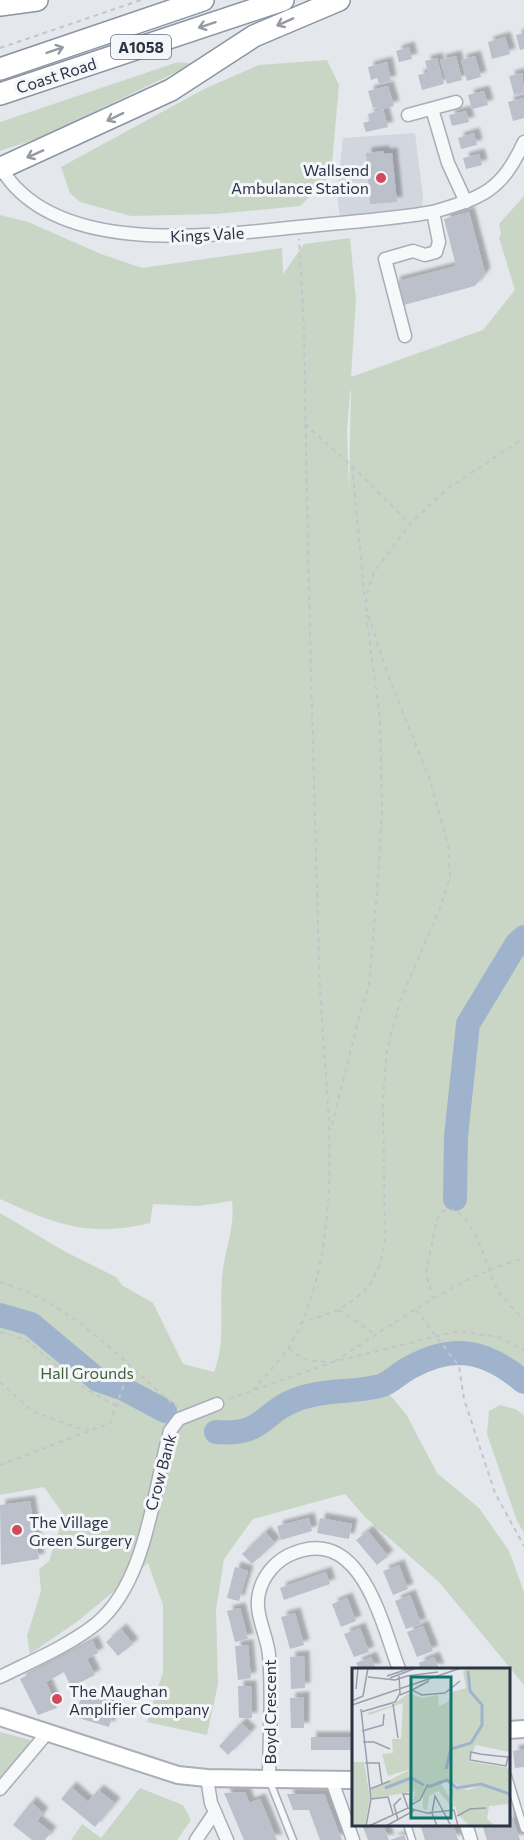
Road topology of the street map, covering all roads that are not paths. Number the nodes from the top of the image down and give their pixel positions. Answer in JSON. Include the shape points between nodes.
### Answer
{"nodes":[{"id":1,"x":37,"y":0,"type":"edge"},
{"id":2,"x":203,"y":0,"type":"edge"},
{"id":3,"x":283,"y":0,"type":"edge"},
{"id":4,"x":339,"y":0,"type":"edge"},
{"id":5,"x":0,"y":5,"type":"edge"},
{"id":6,"x":0,"y":69,"type":"edge"},
{"id":7,"x":0,"y":94,"type":"edge"},
{"id":8,"x":456,"y":102,"type":"dead end"},
{"id":9,"x":432,"y":109,"type":"junction"},
{"id":10,"x":408,"y":115,"type":"dead end"},
{"id":11,"x":524,"y":142,"type":"edge"},
{"id":12,"x":1,"y":169,"type":"edge"},
{"id":13,"x":466,"y":202,"type":"junction"},
{"id":14,"x":433,"y":212,"type":"junction"},
{"id":15,"x":405,"y":336,"type":"dead end"},
{"id":16,"x":217,"y":1404,"type":"road end"},
{"id":17,"x":399,"y":1668,"type":"edge"},
{"id":18,"x":0,"y":1677,"type":"edge"},
{"id":19,"x":0,"y":1717,"type":"edge"},
{"id":20,"x":524,"y":1728,"type":"edge"},
{"id":21,"x":509,"y":1730,"type":"edge"},
{"id":22,"x":48,"y":1732,"type":"junction"},
{"id":23,"x":207,"y":1778,"type":"junction"},
{"id":24,"x":269,"y":1779,"type":"junction"},
{"id":25,"x":352,"y":1780,"type":"edge"},
{"id":26,"x":332,"y":1781,"type":"junction"},
{"id":27,"x":509,"y":1782,"type":"edge"},
{"id":28,"x":0,"y":1789,"type":"edge"},
{"id":29,"x":215,"y":1812,"type":"junction"},
{"id":30,"x":407,"y":1825,"type":"edge"},
{"id":31,"x":466,"y":1825,"type":"edge"},
{"id":32,"x":524,"y":1829,"type":"edge"},
{"id":33,"x":196,"y":1840,"type":"edge"},
{"id":34,"x":227,"y":1840,"type":"edge"},
{"id":35,"x":293,"y":1840,"type":"edge"},
{"id":36,"x":354,"y":1840,"type":"edge"},
{"id":37,"x":412,"y":1840,"type":"edge"},
{"id":38,"x":471,"y":1840,"type":"edge"}],
"edges":[{"from":1,"to":5,"type":"highway"},
{"from":6,"to":2,"type":"highway","name":"Coast Road","number":"A1058","one_way":true},
{"from":3,"to":7,"type":"highway","name":"Coast Road","number":"A1058","one_way":true},
{"from":4,"to":12,"type":"highway","one_way":true,"via":[[254,36],[171,90]]},
{"from":8,"to":9,"type":"street"},
{"from":9,"to":10,"type":"street"},
{"from":9,"to":13,"type":"street","via":[[448,164]]},
{"from":11,"to":13,"type":"street","name":"Kings Vale","via":[[502,181]]},
{"from":12,"to":14,"type":"street","name":"Kings Vale","via":[[27,200],[56,215],[135,235],[171,237]]},
{"from":13,"to":14,"type":"street","name":"Kings Vale"},
{"from":14,"to":15,"type":"street","via":[[439,242],[436,252],[425,255],[413,251],[385,259]]},
{"from":16,"to":18,"type":"street","name":"Crow Bank","via":[[179,1419],[170,1431],[142,1547],[117,1600],[80,1635]]},
{"from":17,"to":24,"type":"street","name":"Boyd Crescent","via":[[355,1566],[343,1557],[315,1549],[280,1560],[263,1582],[258,1599],[269,1661]]},
{"from":19,"to":22,"type":"street"},
{"from":20,"to":21,"type":"street"},
{"from":22,"to":23,"type":"street","via":[[170,1773]]},
{"from":22,"to":28,"type":"street"},
{"from":23,"to":24,"type":"street"},
{"from":23,"to":29,"type":"street","via":[[208,1796]]},
{"from":24,"to":26,"type":"street"},
{"from":24,"to":35,"type":"lane"},
{"from":25,"to":26,"type":"street"},
{"from":26,"to":36,"type":"street"},
{"from":27,"to":32,"type":"lane"},
{"from":29,"to":33,"type":"street"},
{"from":29,"to":34,"type":"street"},
{"from":30,"to":37,"type":"lane"},
{"from":31,"to":38,"type":"street"}]}
